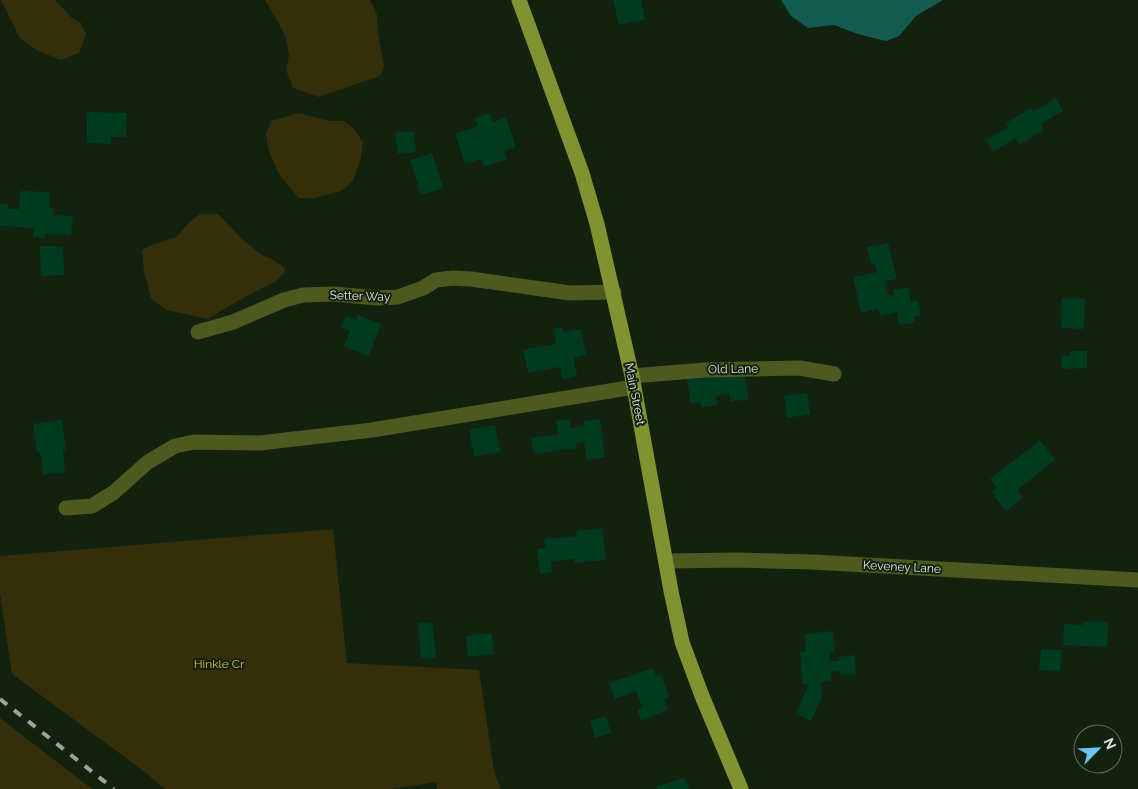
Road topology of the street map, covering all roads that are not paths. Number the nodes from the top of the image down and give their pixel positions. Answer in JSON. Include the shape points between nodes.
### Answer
{"nodes":[{"id":1,"x":519,"y":0,"type":"edge"},
{"id":2,"x":614,"y":292,"type":"junction"},
{"id":3,"x":198,"y":332,"type":"dead end"},
{"id":4,"x":834,"y":374,"type":"dead end"},
{"id":5,"x":633,"y":381,"type":"junction"},
{"id":6,"x":66,"y":508,"type":"dead end"},
{"id":7,"x":666,"y":561,"type":"junction"},
{"id":8,"x":1138,"y":580,"type":"edge"},
{"id":9,"x":742,"y":789,"type":"edge"}],
"edges":[{"from":1,"to":2,"type":"main road","name":"Main Street","via":[[582,173]]},
{"from":2,"to":3,"type":"street","name":"Setter Way","via":[[570,293],[453,278],[436,280],[398,298],[303,295]]},
{"from":2,"to":5,"type":"main road","name":"Main Street"},
{"from":4,"to":5,"type":"street","name":"Old Lane","via":[[800,368],[705,370]]},
{"from":5,"to":6,"type":"street","name":"Old Lane","via":[[372,430],[260,443],[194,442],[174,446],[92,506]]},
{"from":5,"to":7,"type":"main road","name":"Main Street"},
{"from":7,"to":8,"type":"street","name":"Keveney Lane","via":[[812,562]]},
{"from":7,"to":9,"type":"main road","name":"Main Street","via":[[682,642]]}]}
